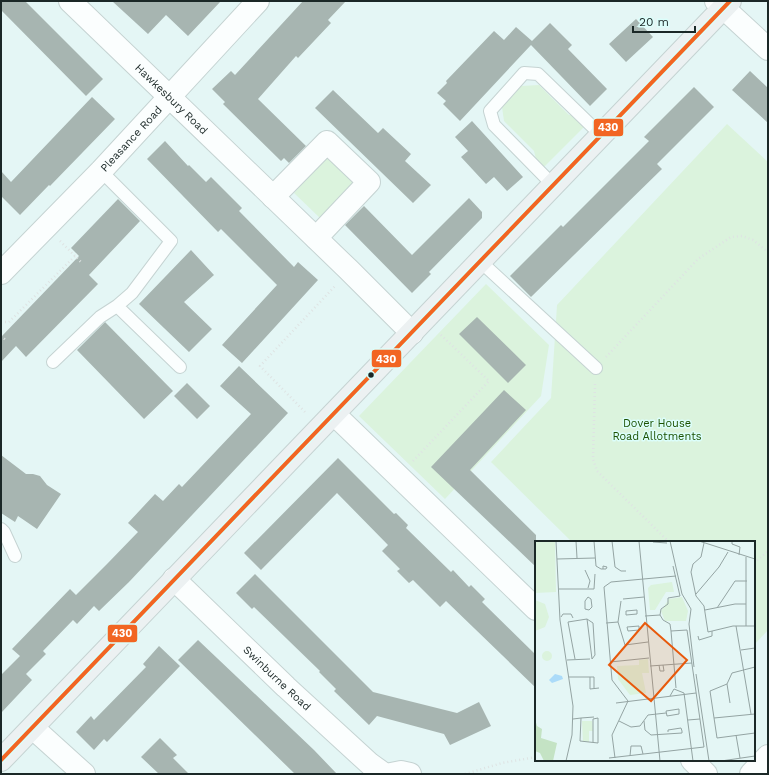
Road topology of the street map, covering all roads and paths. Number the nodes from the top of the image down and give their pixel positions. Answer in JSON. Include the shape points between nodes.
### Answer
{"nodes":[{"id":1,"x":70,"y":1,"type":"edge"},
{"id":2,"x":258,"y":1,"type":"edge"},
{"id":3,"x":724,"y":3,"type":"edge"},
{"id":4,"x":768,"y":49,"type":"edge"},
{"id":5,"x":169,"y":96,"type":"junction"},
{"id":6,"x":602,"y":136,"type":"junction"},
{"id":7,"x":101,"y":171,"type":"junction"},
{"id":8,"x":554,"y":186,"type":"junction"},
{"id":9,"x":274,"y":197,"type":"junction"},
{"id":10,"x":47,"y":227,"type":"junction"},
{"id":11,"x":316,"y":238,"type":"junction"},
{"id":12,"x":768,"y":252,"type":"edge"},
{"id":13,"x":76,"y":255,"type":"junction"},
{"id":14,"x":81,"y":262,"type":"dead end"},
{"id":15,"x":481,"y":262,"type":"junction"},
{"id":16,"x":350,"y":270,"type":"junction"},
{"id":17,"x":1,"y":272,"type":"edge"},
{"id":18,"x":117,"y":306,"type":"junction"},
{"id":19,"x":1,"y":322,"type":"edge"},
{"id":20,"x":419,"y":326,"type":"junction"},
{"id":21,"x":1,"y":336,"type":"edge"},
{"id":22,"x":7,"y":341,"type":"dead end"},
{"id":23,"x":53,"y":362,"type":"dead end"},
{"id":24,"x":180,"y":367,"type":"dead end"},
{"id":25,"x":596,"y":368,"type":"junction"},
{"id":26,"x":328,"y":421,"type":"junction"},
{"id":27,"x":399,"y":476,"type":"junction"},
{"id":28,"x":1,"y":529,"type":"edge"},
{"id":29,"x":668,"y":541,"type":"edge"},
{"id":30,"x":768,"y":551,"type":"edge"},
{"id":31,"x":15,"y":556,"type":"dead end"},
{"id":32,"x":755,"y":562,"type":"edge"},
{"id":33,"x":174,"y":579,"type":"junction"},
{"id":34,"x":535,"y":608,"type":"edge"},
{"id":35,"x":33,"y":728,"type":"junction"},
{"id":36,"x":535,"y":756,"type":"edge"},
{"id":37,"x":768,"y":756,"type":"edge"},
{"id":38,"x":1,"y":760,"type":"edge"},
{"id":39,"x":693,"y":761,"type":"edge"},
{"id":40,"x":84,"y":774,"type":"edge"},
{"id":41,"x":384,"y":774,"type":"edge"},
{"id":42,"x":391,"y":774,"type":"edge"},
{"id":43,"x":410,"y":774,"type":"edge"},
{"id":44,"x":465,"y":774,"type":"edge"},
{"id":45,"x":706,"y":774,"type":"edge"},
{"id":46,"x":751,"y":774,"type":"edge"}],
"edges":[{"from":1,"to":5,"type":"street","name":"Hawkesbury Road"},
{"from":2,"to":5,"type":"street","name":"Pleasance Road"},
{"from":3,"to":4,"type":"street"},
{"from":3,"to":6,"type":"street"},
{"from":5,"to":7,"type":"street","name":"Pleasance Road"},
{"from":5,"to":9,"type":"street","name":"Hawkesbury Road"},
{"from":6,"to":8,"type":"street"},
{"from":6,"to":8,"type":"lane","via":[[538,74],[524,73],[490,111],[494,125]]},
{"from":7,"to":10,"type":"street","name":"Pleasance Road"},
{"from":7,"to":18,"type":"lane","via":[[171,241],[132,293]]},
{"from":8,"to":15,"type":"street"},
{"from":9,"to":11,"type":"street","name":"Hawkesbury Road"},
{"from":9,"to":11,"type":"street","via":[[327,142],[369,182]]},
{"from":10,"to":13,"type":"path"},
{"from":10,"to":17,"type":"street","name":"Pleasance Road"},
{"from":11,"to":16,"type":"street","name":"Hawkesbury Road"},
{"from":12,"to":25,"type":"path","via":[[753,240],[742,236],[731,237],[698,259]]},
{"from":13,"to":14,"type":"path"},
{"from":13,"to":19,"type":"path","via":[[9,322]]},
{"from":15,"to":20,"type":"street"},
{"from":15,"to":25,"type":"lane"},
{"from":16,"to":20,"type":"street","name":"Hawkesbury Road"},
{"from":16,"to":26,"type":"path","via":[[260,366]]},
{"from":18,"to":23,"type":"lane","via":[[100,317]]},
{"from":18,"to":24,"type":"lane"},
{"from":20,"to":26,"type":"street"},
{"from":20,"to":27,"type":"path","via":[[489,381]]},
{"from":21,"to":22,"type":"path"},
{"from":25,"to":29,"type":"path","via":[[593,460],[597,471]]},
{"from":26,"to":27,"type":"street"},
{"from":26,"to":33,"type":"street"},
{"from":27,"to":34,"type":"street"},
{"from":28,"to":31,"type":"lane"},
{"from":30,"to":32,"type":"path"},
{"from":33,"to":35,"type":"street"},
{"from":33,"to":41,"type":"street","name":"Swinburne Road","via":[[286,687]]},
{"from":35,"to":38,"type":"street"},
{"from":35,"to":40,"type":"street"},
{"from":36,"to":44,"type":"path"},
{"from":37,"to":46,"type":"street"},
{"from":39,"to":45,"type":"street"},
{"from":42,"to":43,"type":"street"}]}
